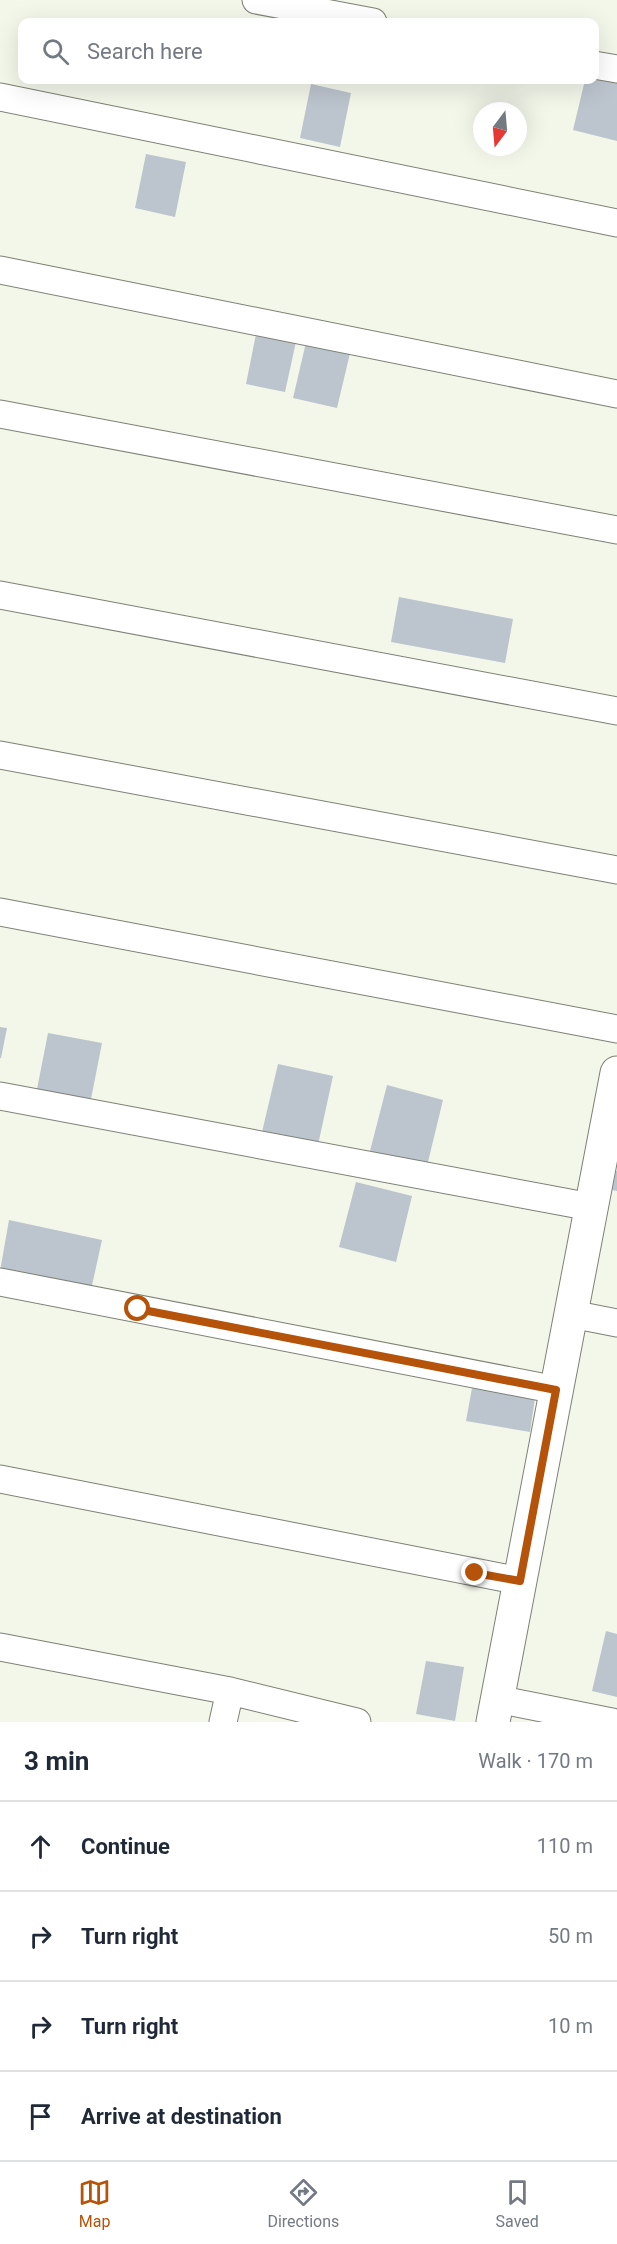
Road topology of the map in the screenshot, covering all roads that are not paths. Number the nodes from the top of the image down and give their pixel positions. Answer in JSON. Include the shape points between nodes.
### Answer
{"nodes":[{"id":1,"x":256,"y":0,"type":"edge"},
{"id":2,"x":352,"y":18,"type":"edge"},
{"id":3,"x":599,"y":66,"type":"edge"},
{"id":4,"x":617,"y":69,"type":"edge"},
{"id":5,"x":0,"y":97,"type":"edge"},
{"id":6,"x":617,"y":223,"type":"edge"},
{"id":7,"x":0,"y":270,"type":"edge"},
{"id":8,"x":617,"y":394,"type":"edge"},
{"id":9,"x":0,"y":414,"type":"edge"},
{"id":10,"x":617,"y":530,"type":"edge"},
{"id":11,"x":0,"y":595,"type":"edge"},
{"id":12,"x":617,"y":711,"type":"edge"},
{"id":13,"x":0,"y":755,"type":"edge"},
{"id":14,"x":617,"y":870,"type":"edge"},
{"id":15,"x":0,"y":912,"type":"edge"},
{"id":16,"x":617,"y":1029,"type":"edge"},
{"id":17,"x":617,"y":1073,"type":"edge"},
{"id":18,"x":0,"y":1096,"type":"edge"},
{"id":19,"x":614,"y":1107,"type":"edge"},
{"id":20,"x":591,"y":1207,"type":"junction"},
{"id":21,"x":0,"y":1282,"type":"edge"},
{"id":22,"x":571,"y":1314,"type":"junction"},
{"id":23,"x":617,"y":1323,"type":"edge"},
{"id":24,"x":556,"y":1390,"type":"junction"},
{"id":25,"x":0,"y":1479,"type":"edge"},
{"id":26,"x":520,"y":1581,"type":"junction"},
{"id":27,"x":0,"y":1647,"type":"edge"},
{"id":28,"x":230,"y":1691,"type":"junction"},
{"id":29,"x":495,"y":1710,"type":"edge"},
{"id":30,"x":223,"y":1722,"type":"edge"},
{"id":31,"x":357,"y":1722,"type":"edge"},
{"id":32,"x":612,"y":1722,"type":"edge"}],
"edges":[{"from":1,"to":2,"type":"street"},
{"from":3,"to":4,"type":"street"},
{"from":5,"to":6,"type":"street"},
{"from":7,"to":8,"type":"street"},
{"from":9,"to":10,"type":"street"},
{"from":11,"to":12,"type":"street"},
{"from":13,"to":14,"type":"street"},
{"from":15,"to":16,"type":"street"},
{"from":17,"to":19,"type":"street"},
{"from":18,"to":20,"type":"street"},
{"from":19,"to":20,"type":"street"},
{"from":20,"to":22,"type":"street"},
{"from":21,"to":24,"type":"street"},
{"from":22,"to":23,"type":"street"},
{"from":22,"to":24,"type":"street"},
{"from":24,"to":26,"type":"street"},
{"from":25,"to":26,"type":"street"},
{"from":26,"to":29,"type":"street"},
{"from":27,"to":28,"type":"street"},
{"from":28,"to":30,"type":"street"},
{"from":28,"to":31,"type":"street"},
{"from":29,"to":32,"type":"street"}]}
